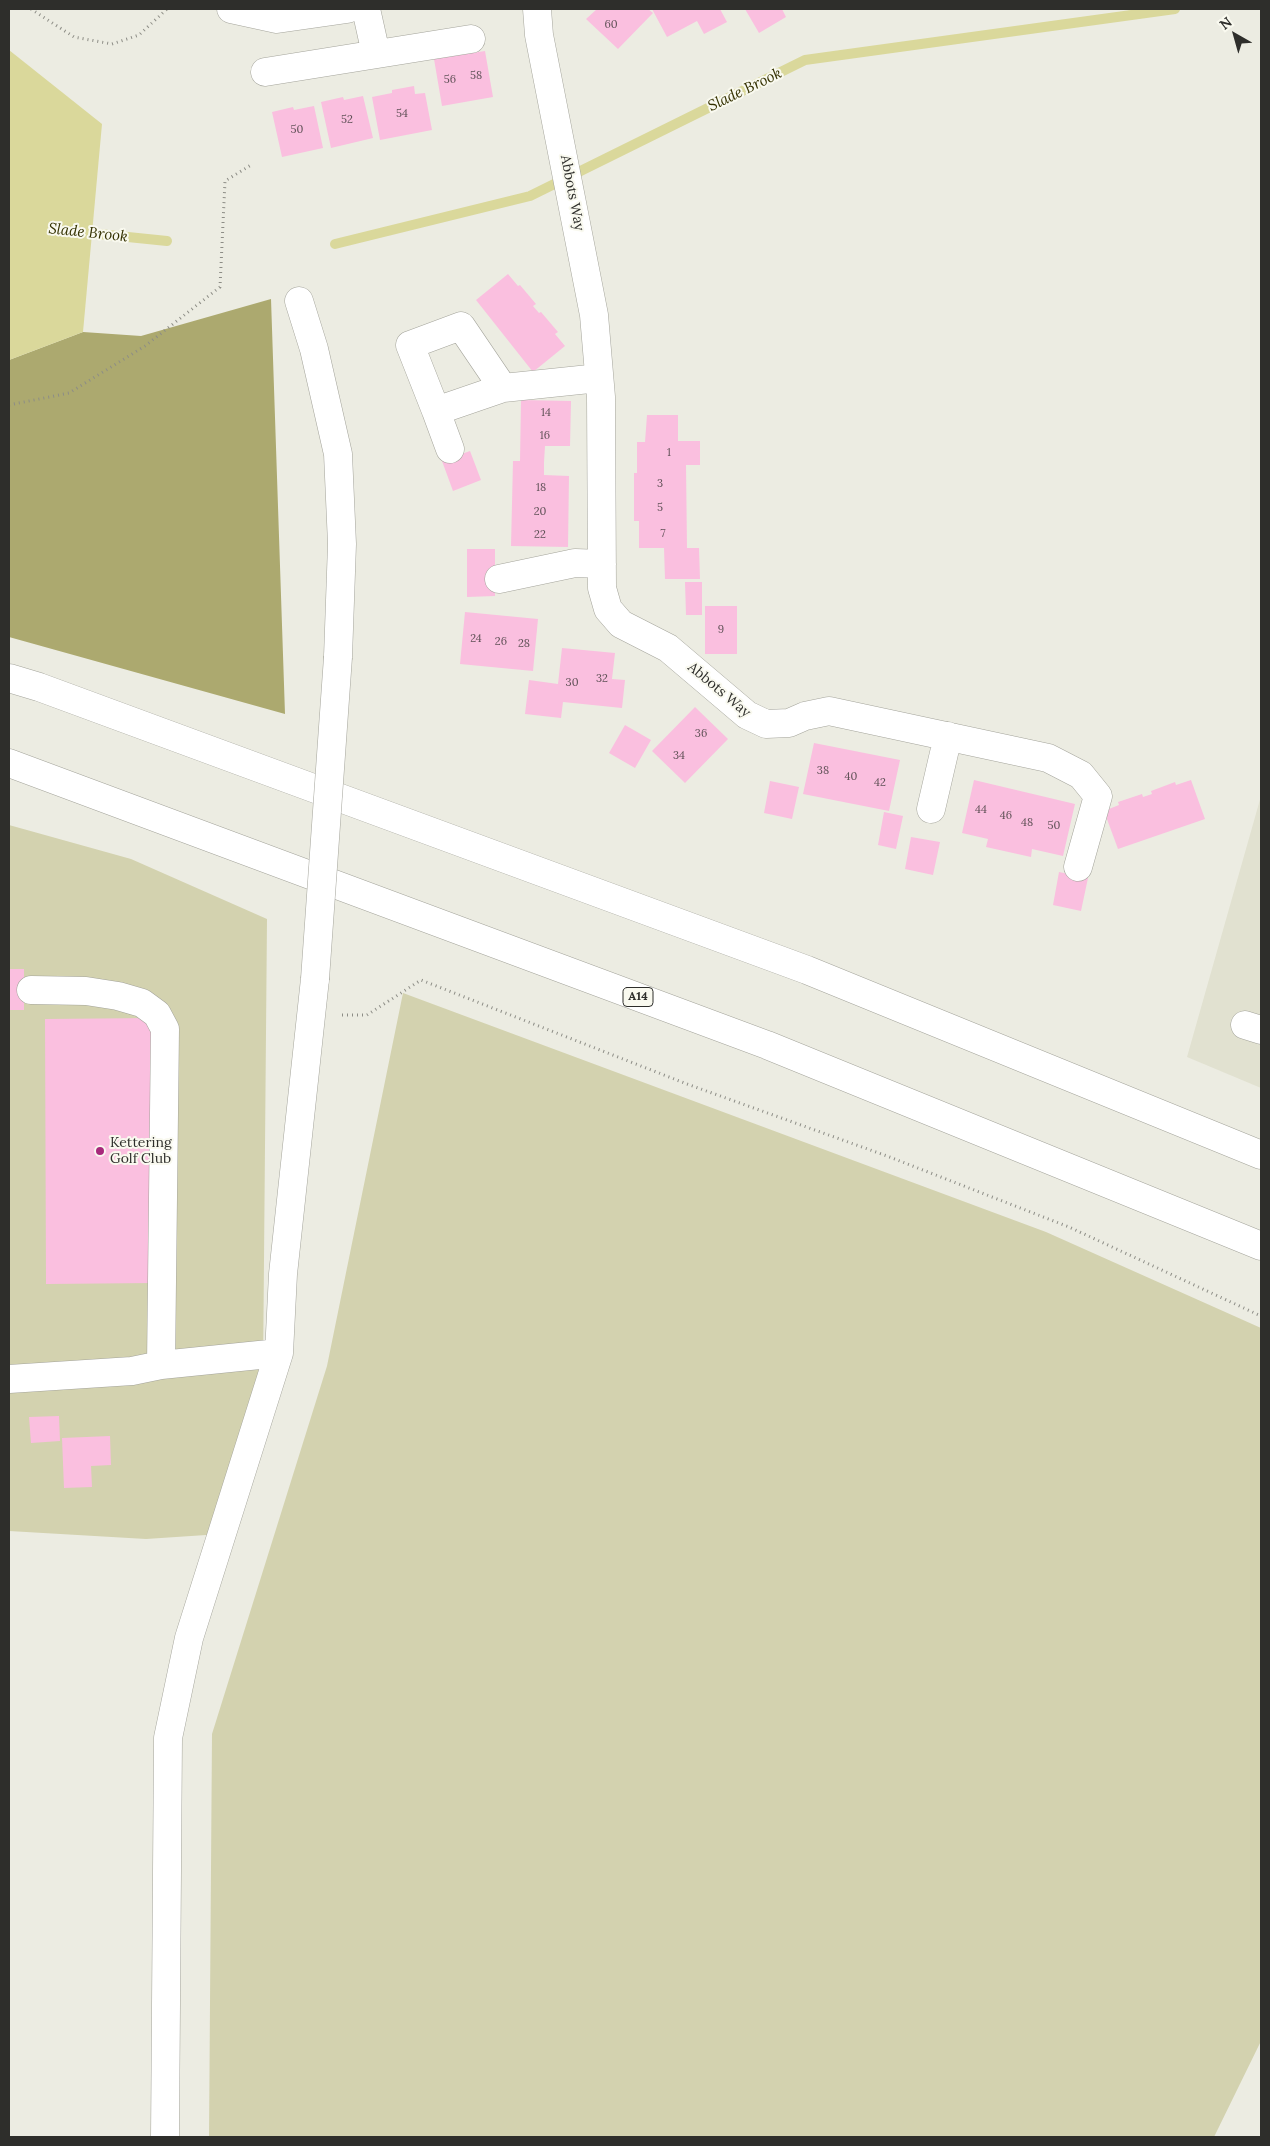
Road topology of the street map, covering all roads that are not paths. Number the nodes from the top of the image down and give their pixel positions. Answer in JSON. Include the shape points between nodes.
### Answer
{"nodes":[{"id":1,"x":231,"y":9,"type":"edge"},
{"id":2,"x":347,"y":9,"type":"edge"},
{"id":3,"x":366,"y":9,"type":"edge"},
{"id":4,"x":537,"y":9,"type":"edge"},
{"id":5,"x":471,"y":39,"type":"dead end"},
{"id":6,"x":376,"y":54,"type":"junction"},
{"id":7,"x":265,"y":72,"type":"dead end"},
{"id":8,"x":299,"y":301,"type":"dead end"},
{"id":9,"x":599,"y":378,"type":"junction"},
{"id":10,"x":503,"y":388,"type":"junction"},
{"id":11,"x":436,"y":411,"type":"junction"},
{"id":12,"x":450,"y":449,"type":"dead end"},
{"id":13,"x":602,"y":564,"type":"junction"},
{"id":14,"x":499,"y":579,"type":"dead end"},
{"id":15,"x":9,"y":678,"type":"edge"},
{"id":16,"x":948,"y":736,"type":"junction"},
{"id":17,"x":9,"y":763,"type":"edge"},
{"id":18,"x":931,"y":809,"type":"dead end"},
{"id":19,"x":1078,"y":867,"type":"dead end"},
{"id":20,"x":31,"y":990,"type":"dead end"},
{"id":21,"x":1261,"y":1155,"type":"edge"},
{"id":22,"x":1261,"y":1246,"type":"edge"},
{"id":23,"x":279,"y":1354,"type":"junction"},
{"id":24,"x":161,"y":1365,"type":"junction"},
{"id":25,"x":9,"y":1379,"type":"edge"},
{"id":26,"x":165,"y":2137,"type":"edge"}],
"edges":[{"from":1,"to":2,"type":"main road","via":[[277,19]]},
{"from":3,"to":6,"type":"main road"},
{"from":4,"to":9,"type":"main road","name":"Abbots Way","via":[[539,35],[594,315]]},
{"from":5,"to":6,"type":"main road"},
{"from":6,"to":7,"type":"main road"},
{"from":8,"to":23,"type":"main road","bridge":true,"via":[[314,349],[338,454],[342,544],[338,657],[315,979],[283,1274]]},
{"from":9,"to":10,"type":"main road"},
{"from":9,"to":13,"type":"main road","name":"Abbots Way"},
{"from":10,"to":11,"type":"main road"},
{"from":10,"to":11,"type":"main road","via":[[461,326],[410,345]]},
{"from":11,"to":12,"type":"main road"},
{"from":13,"to":14,"type":"main road","via":[[575,563]]},
{"from":13,"to":16,"type":"main road","name":"Abbots Way","via":[[602,588],[608,610],[621,624],[668,648],[747,715],[766,724],[789,723],[829,711]]},
{"from":15,"to":21,"type":"main road","via":[[807,970]]},
{"from":16,"to":18,"type":"main road"},
{"from":16,"to":19,"type":"main road","name":"Abbots Way","via":[[1048,758],[1081,775],[1098,796]]},
{"from":17,"to":22,"type":"main road","number":"A14","via":[[767,1045]]},
{"from":20,"to":24,"type":"main road","via":[[86,992],[142,1002],[157,1014],[165,1029]]},
{"from":23,"to":24,"type":"main road"},
{"from":23,"to":26,"type":"main road","via":[[189,1638],[168,1738]]},
{"from":24,"to":25,"type":"main road","via":[[132,1371]]}]}
